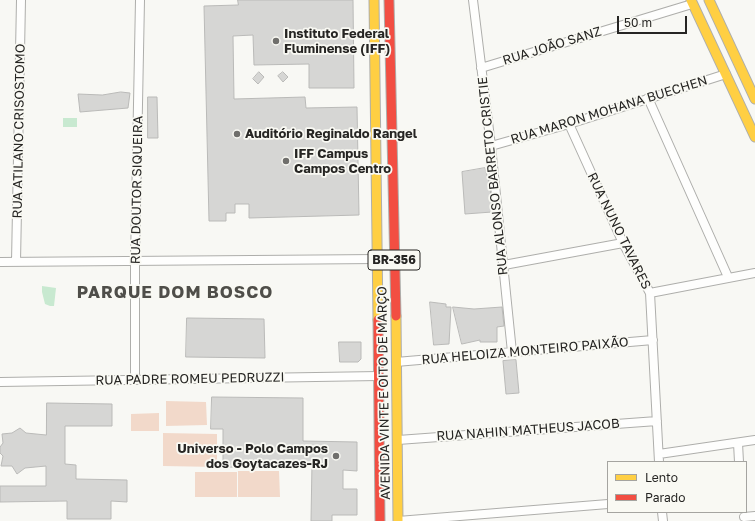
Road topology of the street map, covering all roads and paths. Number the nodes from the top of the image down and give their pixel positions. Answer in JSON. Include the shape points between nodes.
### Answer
{"nodes":[{"id":1,"x":21,"y":0,"type":"edge"},
{"id":2,"x":140,"y":0,"type":"edge"},
{"id":3,"x":374,"y":0,"type":"edge"},
{"id":4,"x":388,"y":0,"type":"edge"},
{"id":5,"x":473,"y":0,"type":"edge"},
{"id":6,"x":709,"y":0,"type":"edge"},
{"id":7,"x":691,"y":2,"type":"edge"},
{"id":8,"x":481,"y":68,"type":"junction"},
{"id":9,"x":726,"y":74,"type":"junction"},
{"id":10,"x":648,"y":98,"type":"junction"},
{"id":11,"x":755,"y":99,"type":"edge"},
{"id":12,"x":746,"y":117,"type":"junction"},
{"id":13,"x":569,"y":124,"type":"junction"},
{"id":14,"x":755,"y":131,"type":"edge"},
{"id":15,"x":755,"y":137,"type":"edge"},
{"id":16,"x":491,"y":146,"type":"junction"},
{"id":17,"x":623,"y":243,"type":"junction"},
{"id":18,"x":378,"y":259,"type":"junction"},
{"id":19,"x":135,"y":260,"type":"junction"},
{"id":20,"x":0,"y":262,"type":"edge"},
{"id":21,"x":16,"y":262,"type":"junction"},
{"id":22,"x":504,"y":265,"type":"junction"},
{"id":23,"x":755,"y":273,"type":"edge"},
{"id":24,"x":378,"y":275,"type":"junction"},
{"id":25,"x":728,"y":277,"type":"junction"},
{"id":26,"x":650,"y":293,"type":"junction"},
{"id":27,"x":653,"y":340,"type":"junction"},
{"id":28,"x":512,"y":352,"type":"junction"},
{"id":29,"x":396,"y":362,"type":"junction"},
{"id":30,"x":379,"y":376,"type":"junction"},
{"id":31,"x":136,"y":380,"type":"junction"},
{"id":32,"x":0,"y":382,"type":"edge"},
{"id":33,"x":657,"y":421,"type":"junction"},
{"id":34,"x":398,"y":440,"type":"junction"},
{"id":35,"x":755,"y":440,"type":"edge"},
{"id":36,"x":738,"y":443,"type":"junction"},
{"id":37,"x":659,"y":458,"type":"edge"},
{"id":38,"x":398,"y":459,"type":"junction"},
{"id":39,"x":740,"y":461,"type":"edge"},
{"id":40,"x":607,"y":504,"type":"edge"},
{"id":41,"x":755,"y":516,"type":"edge"},
{"id":42,"x":744,"y":517,"type":"edge"},
{"id":43,"x":380,"y":521,"type":"edge"},
{"id":44,"x":398,"y":521,"type":"edge"}],
"edges":[{"from":1,"to":21,"type":"street","name":"RUA ATILANO CRISOSTOMO"},
{"from":2,"to":19,"type":"street","name":"RUA DOUTOR SIQUEIRA"},
{"from":3,"to":18,"type":"main road","name":"AVENIDA VINTE E OITO DE MARÇO"},
{"from":4,"to":29,"type":"main road","name":"AVENIDA VINTE E OITO DE MARÇO","number":"BR-356"},
{"from":5,"to":8,"type":"street","name":"RUA ALONSO BARRETO CRISTIE"},
{"from":6,"to":11,"type":"main road"},
{"from":7,"to":8,"type":"street","name":"RUA JOÃO SANZ"},
{"from":7,"to":9,"type":"main road"},
{"from":8,"to":16,"type":"street","name":"RUA ALONSO BARRETO CRISTIE"},
{"from":9,"to":10,"type":"street","name":"RUA MARON MOHANA BUECHEN"},
{"from":9,"to":12,"type":"main road"},
{"from":10,"to":13,"type":"street","name":"RUA MARON MOHANA BUECHEN"},
{"from":10,"to":25,"type":"street"},
{"from":12,"to":14,"type":"main road"},
{"from":12,"to":15,"type":"main road"},
{"from":13,"to":16,"type":"street","name":"RUA MARON MOHANA BUECHEN"},
{"from":13,"to":17,"type":"street","name":"RUA NUNO TAVARES"},
{"from":16,"to":22,"type":"street","name":"RUA ALONSO BARRETO CRISTIE"},
{"from":17,"to":22,"type":"street"},
{"from":17,"to":26,"type":"street","name":"RUA NUNO TAVARES"},
{"from":18,"to":19,"type":"street"},
{"from":18,"to":24,"type":"main road","name":"AVENIDA VINTE E OITO DE MARÇO"},
{"from":19,"to":21,"type":"street"},
{"from":19,"to":31,"type":"street","name":"RUA DOUTOR SIQUEIRA"},
{"from":20,"to":21,"type":"street"},
{"from":22,"to":28,"type":"street","name":"RUA ALONSO BARRETO CRISTIE"},
{"from":23,"to":25,"type":"street"},
{"from":24,"to":29,"type":"main road","via":[[383,281],[383,356],[386,362]]},
{"from":24,"to":30,"type":"main road","name":"AVENIDA VINTE E OITO DE MARÇO"},
{"from":25,"to":26,"type":"street"},
{"from":26,"to":27,"type":"street","name":"RUA NUNO TAVARES"},
{"from":27,"to":28,"type":"street","name":"RUA HELOIZA MONTEIRO PAIXÃO"},
{"from":27,"to":33,"type":"street","name":"RUA NUNO TAVARES"},
{"from":28,"to":29,"type":"street","name":"RUA HELOIZA MONTEIRO PAIXÃO"},
{"from":29,"to":34,"type":"main road","name":"AVENIDA VINTE E OITO DE MARÇO","number":"BR-356"},
{"from":30,"to":31,"type":"street","name":"RUA PADRE ROMEU PEDRUZZI"},
{"from":30,"to":38,"type":"main road","via":[[391,382],[393,448]]},
{"from":30,"to":43,"type":"main road","name":"AVENIDA VINTE E OITO DE MARÇO"},
{"from":31,"to":32,"type":"street","name":"RUA PADRE ROMEU PEDRUZZI"},
{"from":33,"to":34,"type":"street","name":"RUA NAHIN MATHEUS JACOB"},
{"from":33,"to":37,"type":"street","name":"RUA NUNO TAVARES"},
{"from":34,"to":38,"type":"main road","name":"AVENIDA VINTE E OITO DE MARÇO","number":"BR-356"},
{"from":35,"to":36,"type":"street"},
{"from":36,"to":37,"type":"street"},
{"from":36,"to":39,"type":"street"},
{"from":38,"to":44,"type":"main road","name":"AVENIDA VINTE E OITO DE MARÇO","number":"BR-356"},
{"from":40,"to":44,"type":"street"},
{"from":41,"to":42,"type":"street"}]}
